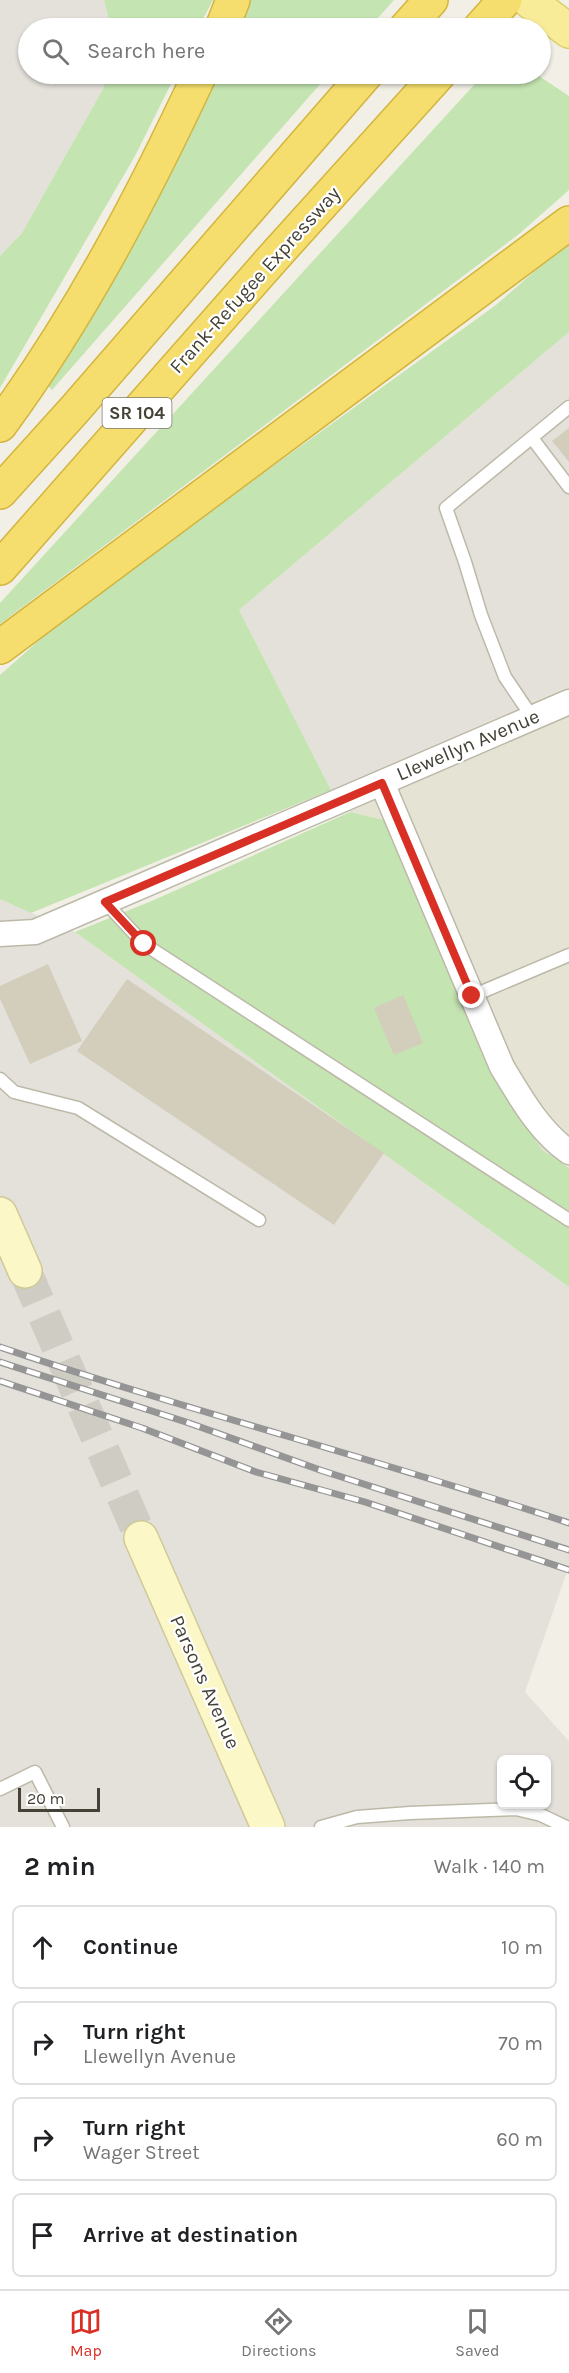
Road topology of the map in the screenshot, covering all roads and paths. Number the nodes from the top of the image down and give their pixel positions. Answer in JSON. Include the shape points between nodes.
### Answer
{"nodes":[{"id":1,"x":233,"y":0,"type":"edge"},
{"id":2,"x":431,"y":0,"type":"edge"},
{"id":3,"x":506,"y":0,"type":"edge"},
{"id":4,"x":528,"y":0,"type":"edge"},
{"id":5,"x":226,"y":18,"type":"edge"},
{"id":6,"x":415,"y":18,"type":"edge"},
{"id":7,"x":489,"y":18,"type":"edge"},
{"id":8,"x":569,"y":31,"type":"edge"},
{"id":9,"x":196,"y":84,"type":"edge"},
{"id":10,"x":357,"y":84,"type":"edge"},
{"id":11,"x":430,"y":84,"type":"edge"},
{"id":12,"x":569,"y":224,"type":"edge"},
{"id":13,"x":569,"y":407,"type":"edge"},
{"id":14,"x":0,"y":425,"type":"edge"},
{"id":15,"x":532,"y":438,"type":"junction"},
{"id":16,"x":569,"y":487,"type":"edge"},
{"id":17,"x":0,"y":492,"type":"edge"},
{"id":18,"x":0,"y":568,"type":"edge"},
{"id":19,"x":0,"y":647,"type":"edge"},
{"id":20,"x":569,"y":702,"type":"edge"},
{"id":21,"x":532,"y":717,"type":"junction"},
{"id":22,"x":382,"y":783,"type":"junction"},
{"id":23,"x":105,"y":902,"type":"junction"},
{"id":24,"x":0,"y":934,"type":"edge"},
{"id":25,"x":569,"y":955,"type":"edge"},
{"id":26,"x":472,"y":996,"type":"junction"},
{"id":27,"x":0,"y":1079,"type":"edge"},
{"id":28,"x":569,"y":1152,"type":"edge"},
{"id":29,"x":0,"y":1214,"type":"edge"},
{"id":30,"x":260,"y":1220,"type":"dead end"},
{"id":31,"x":569,"y":1220,"type":"edge"},
{"id":32,"x":25,"y":1271,"type":"tunnel mouth"},
{"id":33,"x":141,"y":1538,"type":"tunnel mouth"},
{"id":34,"x":0,"y":1789,"type":"edge"},
{"id":35,"x":63,"y":1827,"type":"edge"},
{"id":36,"x":268,"y":1827,"type":"edge"},
{"id":37,"x":321,"y":1827,"type":"edge"},
{"id":38,"x":566,"y":1827,"type":"edge"}],
"edges":[{"from":1,"to":5,"type":"highway"},
{"from":2,"to":6,"type":"highway"},
{"from":3,"to":7,"type":"highway"},
{"from":4,"to":8,"type":"main road"},
{"from":9,"to":14,"type":"highway","via":[[159,163],[86,295]]},
{"from":10,"to":17,"type":"highway","number":"SR 104"},
{"from":11,"to":18,"type":"highway","name":"Frank-Refugee Expressway","number":"SR 104"},
{"from":12,"to":19,"type":"highway"},
{"from":13,"to":15,"type":"lane"},
{"from":15,"to":16,"type":"lane"},
{"from":15,"to":21,"type":"lane","via":[[446,508],[504,677]]},
{"from":20,"to":21,"type":"street","name":"Llewellyn Avenue"},
{"from":21,"to":22,"type":"street","name":"Llewellyn Avenue"},
{"from":22,"to":23,"type":"street","name":"Llewellyn Avenue"},
{"from":22,"to":26,"type":"street"},
{"from":23,"to":24,"type":"street","name":"Llewellyn Avenue","via":[[35,932]]},
{"from":23,"to":31,"type":"lane","via":[[144,944]]},
{"from":25,"to":26,"type":"lane"},
{"from":26,"to":28,"type":"street","via":[[502,1067],[524,1103],[552,1140]]},
{"from":27,"to":30,"type":"lane","via":[[14,1092],[78,1108]]},
{"from":29,"to":32,"type":"street"},
{"from":33,"to":36,"type":"street","name":"Parsons Avenue"},
{"from":34,"to":35,"type":"lane","via":[[35,1772]]},
{"from":37,"to":38,"type":"lane","via":[[357,1817],[516,1809]]}]}
